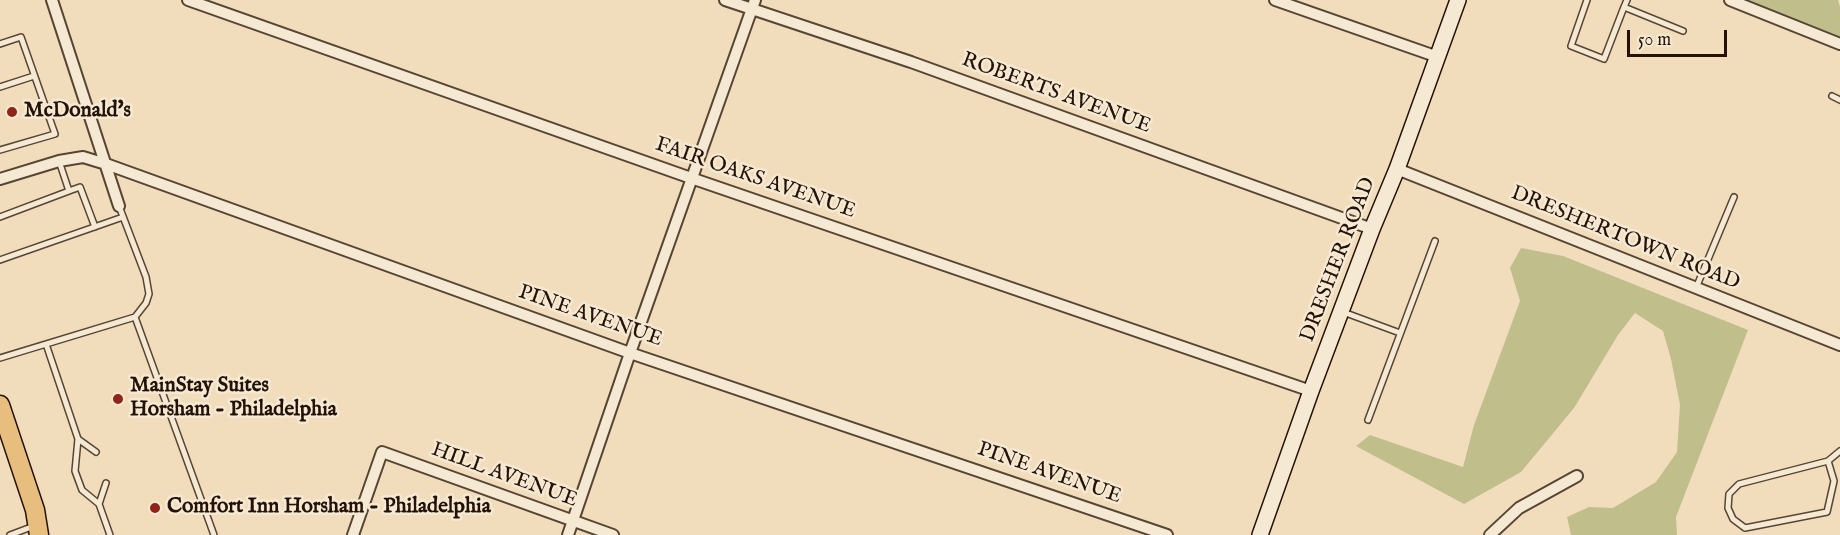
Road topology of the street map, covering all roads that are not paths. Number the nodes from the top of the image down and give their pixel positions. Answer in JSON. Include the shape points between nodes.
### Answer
{"nodes":[{"id":1,"x":52,"y":0,"type":"edge"},
{"id":2,"x":188,"y":0,"type":"edge"},
{"id":3,"x":725,"y":0,"type":"edge"},
{"id":4,"x":1275,"y":0,"type":"edge"},
{"id":5,"x":1458,"y":0,"type":"edge"},
{"id":6,"x":1587,"y":0,"type":"edge"},
{"id":7,"x":1627,"y":0,"type":"edge"},
{"id":8,"x":1730,"y":0,"type":"edge"},
{"id":9,"x":753,"y":5,"type":"edge"},
{"id":10,"x":1624,"y":7,"type":"junction"},
{"id":11,"x":1683,"y":32,"type":"dead end"},
{"id":12,"x":0,"y":44,"type":"edge"},
{"id":13,"x":1840,"y":44,"type":"edge"},
{"id":14,"x":1438,"y":57,"type":"junction"},
{"id":15,"x":34,"y":76,"type":"junction"},
{"id":16,"x":0,"y":87,"type":"edge"},
{"id":17,"x":1832,"y":96,"type":"dead end"},
{"id":18,"x":1840,"y":100,"type":"edge"},
{"id":19,"x":0,"y":150,"type":"edge"},
{"id":20,"x":59,"y":161,"type":"junction"},
{"id":21,"x":106,"y":164,"type":"junction"},
{"id":22,"x":1397,"y":170,"type":"junction"},
{"id":23,"x":691,"y":178,"type":"junction"},
{"id":24,"x":0,"y":179,"type":"edge"},
{"id":25,"x":69,"y":190,"type":"junction"},
{"id":26,"x":1734,"y":197,"type":"dead end"},
{"id":27,"x":121,"y":212,"type":"junction"},
{"id":28,"x":0,"y":218,"type":"edge"},
{"id":29,"x":95,"y":227,"type":"junction"},
{"id":30,"x":1372,"y":229,"type":"junction"},
{"id":31,"x":1435,"y":241,"type":"dead end"},
{"id":32,"x":0,"y":260,"type":"edge"},
{"id":33,"x":1696,"y":288,"type":"junction"},
{"id":34,"x":1341,"y":311,"type":"junction"},
{"id":35,"x":135,"y":317,"type":"junction"},
{"id":36,"x":1400,"y":333,"type":"junction"},
{"id":37,"x":46,"y":344,"type":"junction"},
{"id":38,"x":1840,"y":345,"type":"edge"},
{"id":39,"x":630,"y":353,"type":"junction"},
{"id":40,"x":0,"y":358,"type":"edge"},
{"id":41,"x":1311,"y":391,"type":"junction"},
{"id":42,"x":1,"y":411,"type":"edge"},
{"id":43,"x":1368,"y":420,"type":"dead end"},
{"id":44,"x":78,"y":439,"type":"junction"},
{"id":45,"x":1840,"y":451,"type":"edge"},
{"id":46,"x":96,"y":452,"type":"dead end"},
{"id":47,"x":1828,"y":461,"type":"junction"},
{"id":48,"x":1577,"y":476,"type":"dead end"},
{"id":49,"x":106,"y":483,"type":"dead end"},
{"id":50,"x":99,"y":504,"type":"junction"},
{"id":51,"x":573,"y":522,"type":"junction"},
{"id":52,"x":40,"y":526,"type":"edge"},
{"id":53,"x":10,"y":535,"type":"edge"},
{"id":54,"x":110,"y":535,"type":"edge"},
{"id":55,"x":214,"y":535,"type":"edge"},
{"id":56,"x":353,"y":535,"type":"edge"},
{"id":57,"x":568,"y":535,"type":"edge"},
{"id":58,"x":613,"y":535,"type":"edge"},
{"id":59,"x":1167,"y":535,"type":"edge"},
{"id":60,"x":1260,"y":535,"type":"edge"},
{"id":61,"x":1490,"y":535,"type":"edge"}],
"edges":[{"from":1,"to":21,"type":"street"},
{"from":2,"to":23,"type":"street","name":"FAIR OAKS AVENUE"},
{"from":3,"to":9,"type":"street","name":"ROBERTS AVENUE"},
{"from":4,"to":14,"type":"street"},
{"from":5,"to":14,"type":"main road","name":"DRESHER ROAD"},
{"from":6,"to":10,"type":"lane","via":[[1571,46],[1604,58]]},
{"from":7,"to":10,"type":"lane"},
{"from":8,"to":13,"type":"street"},
{"from":9,"to":23,"type":"street"},
{"from":9,"to":30,"type":"street","name":"ROBERTS AVENUE"},
{"from":10,"to":11,"type":"lane"},
{"from":12,"to":15,"type":"lane","via":[[21,37]]},
{"from":14,"to":22,"type":"main road","name":"DRESHER ROAD"},
{"from":15,"to":16,"type":"lane"},
{"from":15,"to":19,"type":"lane","via":[[55,134]]},
{"from":17,"to":18,"type":"lane"},
{"from":20,"to":21,"type":"street","name":"PINE AVENUE","via":[[83,158]]},
{"from":20,"to":24,"type":"street","name":"PINE AVENUE"},
{"from":20,"to":25,"type":"lane"},
{"from":21,"to":27,"type":"street"},
{"from":21,"to":39,"type":"street","name":"PINE AVENUE"},
{"from":22,"to":30,"type":"main road","name":"DRESHER ROAD"},
{"from":22,"to":33,"type":"street","name":"DRESHERTOWN ROAD"},
{"from":23,"to":39,"type":"street"},
{"from":23,"to":41,"type":"street","name":"FAIR OAKS AVENUE"},
{"from":25,"to":28,"type":"lane"},
{"from":25,"to":29,"type":"lane","via":[[80,187]]},
{"from":26,"to":33,"type":"lane"},
{"from":27,"to":29,"type":"lane"},
{"from":27,"to":35,"type":"lane","via":[[149,294]]},
{"from":29,"to":32,"type":"lane"},
{"from":30,"to":34,"type":"main road","name":"DRESHER ROAD"},
{"from":31,"to":36,"type":"lane"},
{"from":33,"to":38,"type":"street","name":"DRESHERTOWN ROAD"},
{"from":34,"to":36,"type":"lane"},
{"from":34,"to":41,"type":"main road","name":"DRESHER ROAD"},
{"from":35,"to":37,"type":"lane"},
{"from":35,"to":55,"type":"lane"},
{"from":36,"to":43,"type":"lane"},
{"from":37,"to":40,"type":"lane"},
{"from":37,"to":44,"type":"lane"},
{"from":39,"to":51,"type":"street"},
{"from":39,"to":59,"type":"street","name":"PINE AVENUE"},
{"from":41,"to":60,"type":"main road","name":"DRESHER ROAD"},
{"from":42,"to":52,"type":"highway"},
{"from":44,"to":46,"type":"lane"},
{"from":44,"to":50,"type":"lane","via":[[75,471],[82,490]]},
{"from":45,"to":47,"type":"lane"},
{"from":47,"to":47,"type":"lane","via":[[1739,484],[1729,494],[1728,508],[1733,519],[1745,528],[1827,512],[1834,481]]},
{"from":48,"to":61,"type":"street","via":[[1519,508]]},
{"from":49,"to":50,"type":"lane"},
{"from":50,"to":54,"type":"lane"},
{"from":51,"to":56,"type":"street","name":"HILL AVENUE","via":[[382,452]]},
{"from":51,"to":57,"type":"street"},
{"from":51,"to":58,"type":"street","name":"HILL AVENUE"},
{"from":52,"to":53,"type":"lane"}]}
